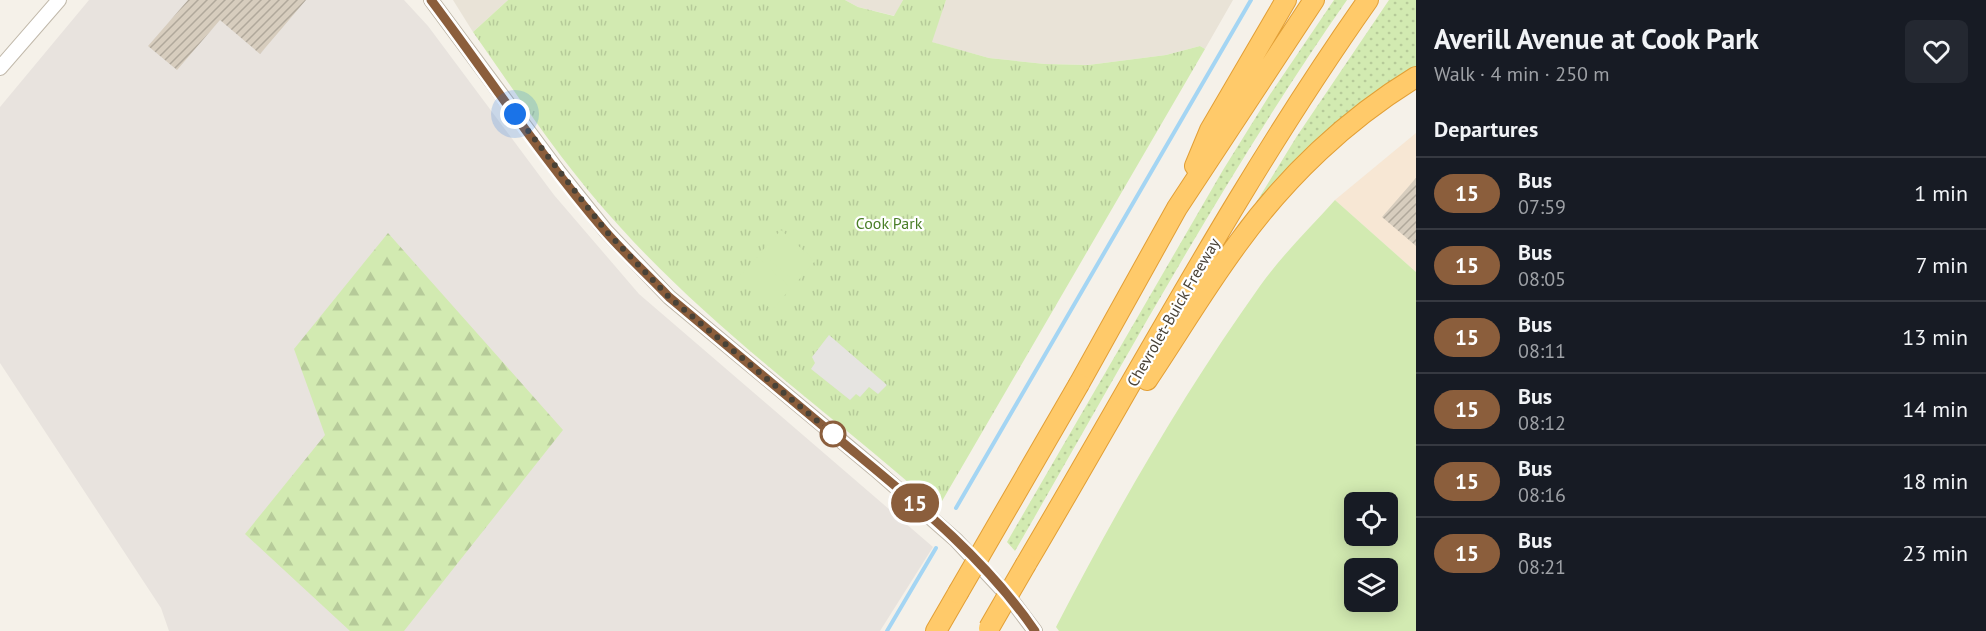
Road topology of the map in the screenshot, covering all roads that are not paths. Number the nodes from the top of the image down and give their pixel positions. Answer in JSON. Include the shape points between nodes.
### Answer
{"nodes":[{"id":1,"x":59,"y":0,"type":"edge"},
{"id":2,"x":431,"y":0,"type":"edge"},
{"id":3,"x":1286,"y":0,"type":"edge"},
{"id":4,"x":1314,"y":0,"type":"edge"},
{"id":5,"x":1368,"y":0,"type":"edge"},
{"id":6,"x":0,"y":68,"type":"edge"},
{"id":7,"x":1416,"y":77,"type":"edge"},
{"id":8,"x":1178,"y":208,"type":"junction"},
{"id":9,"x":1058,"y":511,"type":"junction"},
{"id":10,"x":988,"y":629,"type":"edge"},
{"id":11,"x":936,"y":631,"type":"edge"},
{"id":12,"x":1035,"y":631,"type":"edge"}],
"edges":[{"from":1,"to":6,"type":"street"},
{"from":2,"to":12,"type":"street","via":[[558,171],[653,281],[956,540]]},
{"from":3,"to":8,"type":"highway","via":[[1210,130]]},
{"from":4,"to":8,"type":"highway"},
{"from":5,"to":9,"type":"highway","name":"Chevrolet-Buick Freeway","via":[[1255,172]]},
{"from":7,"to":9,"type":"highway","via":[[1346,128],[1263,211],[1214,277]]},
{"from":8,"to":11,"type":"highway","bridge":true},
{"from":9,"to":10,"type":"highway","name":"Chevrolet-Buick Freeway","bridge":true}]}
